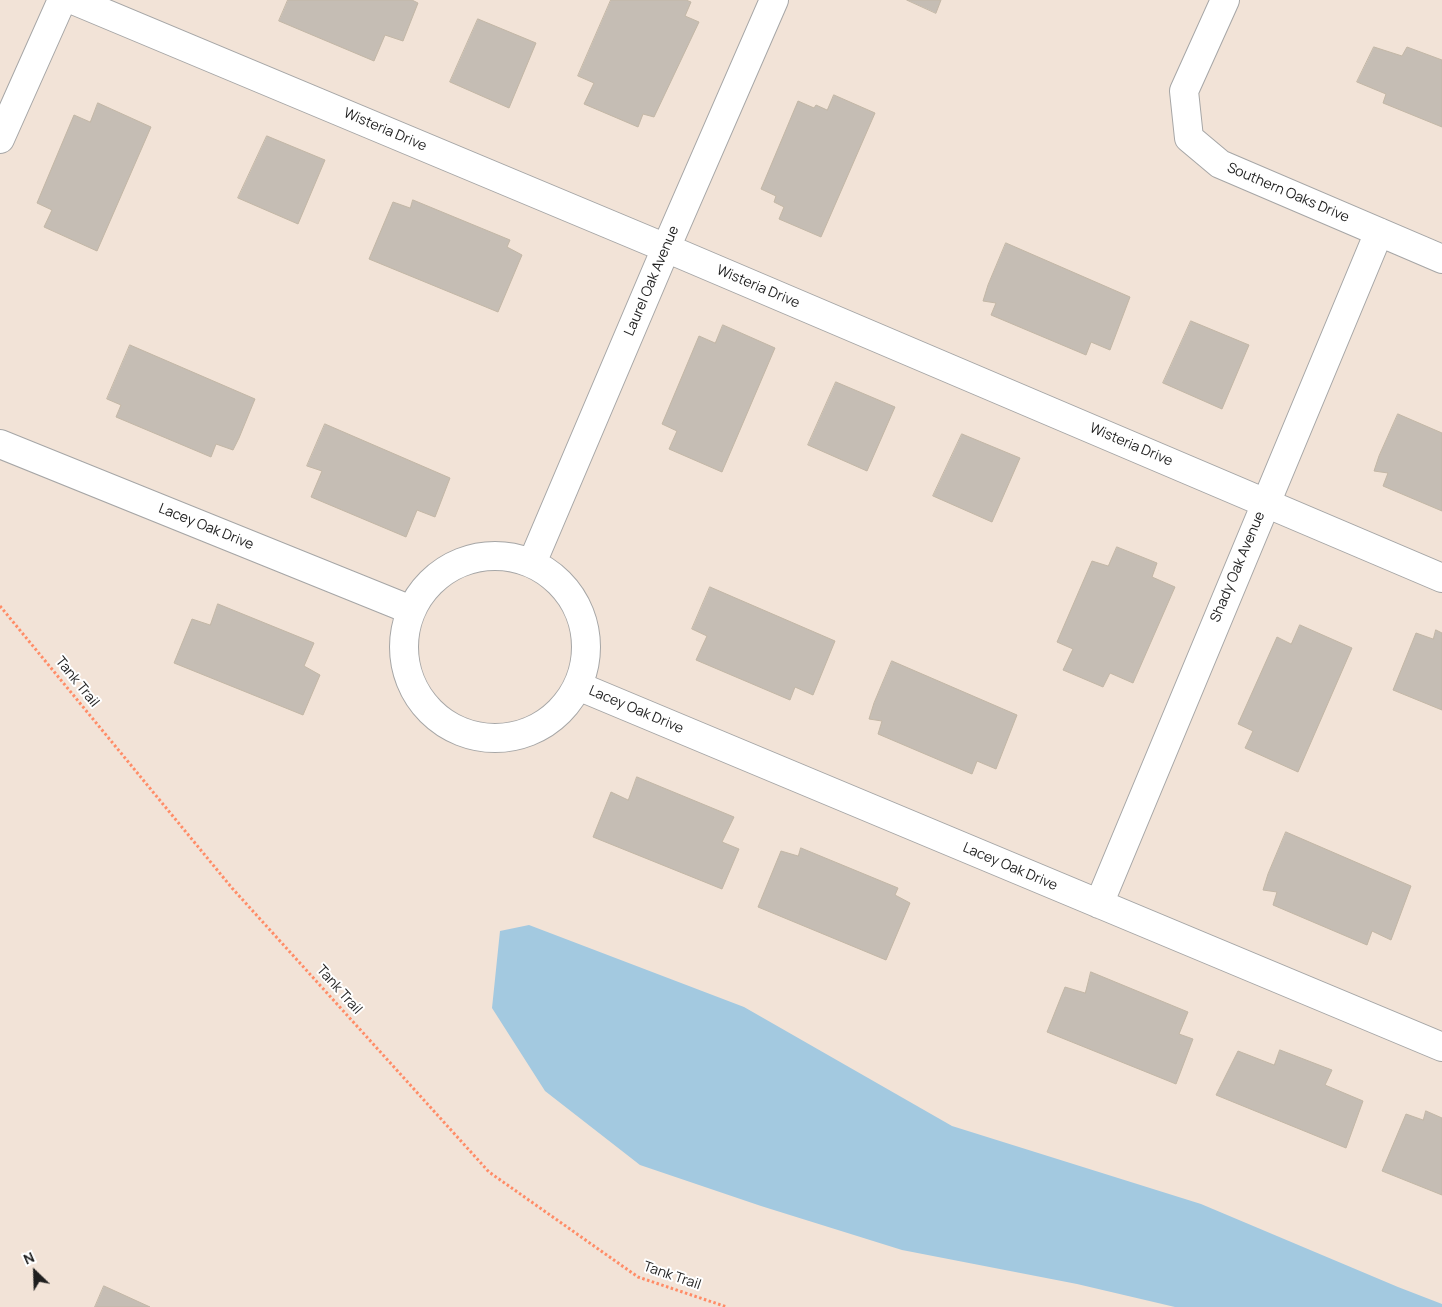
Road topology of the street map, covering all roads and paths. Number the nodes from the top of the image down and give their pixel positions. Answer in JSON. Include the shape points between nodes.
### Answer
{"nodes":[{"id":1,"x":62,"y":0,"type":"edge"},
{"id":2,"x":73,"y":0,"type":"edge"},
{"id":3,"x":774,"y":0,"type":"edge"},
{"id":4,"x":1221,"y":1,"type":"edge"},
{"id":5,"x":0,"y":139,"type":"edge"},
{"id":6,"x":1379,"y":232,"type":"junction"},
{"id":7,"x":666,"y":248,"type":"junction"},
{"id":8,"x":1442,"y":259,"type":"edge"},
{"id":9,"x":0,"y":444,"type":"edge"},
{"id":10,"x":1265,"y":503,"type":"junction"},
{"id":11,"x":532,"y":563,"type":"junction"},
{"id":12,"x":1442,"y":578,"type":"edge"},
{"id":13,"x":0,"y":606,"type":"edge"},
{"id":14,"x":411,"y":610,"type":"junction"},
{"id":15,"x":578,"y":686,"type":"junction"},
{"id":16,"x":1099,"y":904,"type":"junction"},
{"id":17,"x":1442,"y":1047,"type":"edge"},
{"id":18,"x":728,"y":1307,"type":"edge"}],
"edges":[{"from":1,"to":5,"type":"street"},
{"from":2,"to":7,"type":"street","name":"Wisteria Drive"},
{"from":3,"to":7,"type":"street","name":"Laurel Oak Avenue"},
{"from":4,"to":6,"type":"street","name":"Southern Oaks Drive","via":[[1184,91],[1189,138],[1220,164]]},
{"from":6,"to":8,"type":"street","name":"Southern Oaks Drive"},
{"from":6,"to":10,"type":"street","name":"Shady Oak Avenue"},
{"from":7,"to":10,"type":"street","name":"Wisteria Drive"},
{"from":7,"to":11,"type":"street","name":"Laurel Oak Avenue"},
{"from":9,"to":14,"type":"street","name":"Lacey Oak Drive"},
{"from":10,"to":12,"type":"street","name":"Wisteria Drive"},
{"from":10,"to":16,"type":"street","name":"Shady Oak Avenue"},
{"from":11,"to":14,"type":"street","via":[[498,556],[462,562],[432,581]]},
{"from":11,"to":15,"type":"street","via":[[562,585],[581,615],[586,651]]},
{"from":13,"to":18,"type":"path","name":"Tank Trail","via":[[232,888],[489,1172],[638,1277]]},
{"from":14,"to":15,"type":"street","via":[[403,644],[408,678],[426,708],[454,729],[489,739],[525,733],[556,715]]},
{"from":15,"to":16,"type":"street","name":"Lacey Oak Drive"},
{"from":16,"to":17,"type":"street","name":"Lacey Oak Drive"}]}
